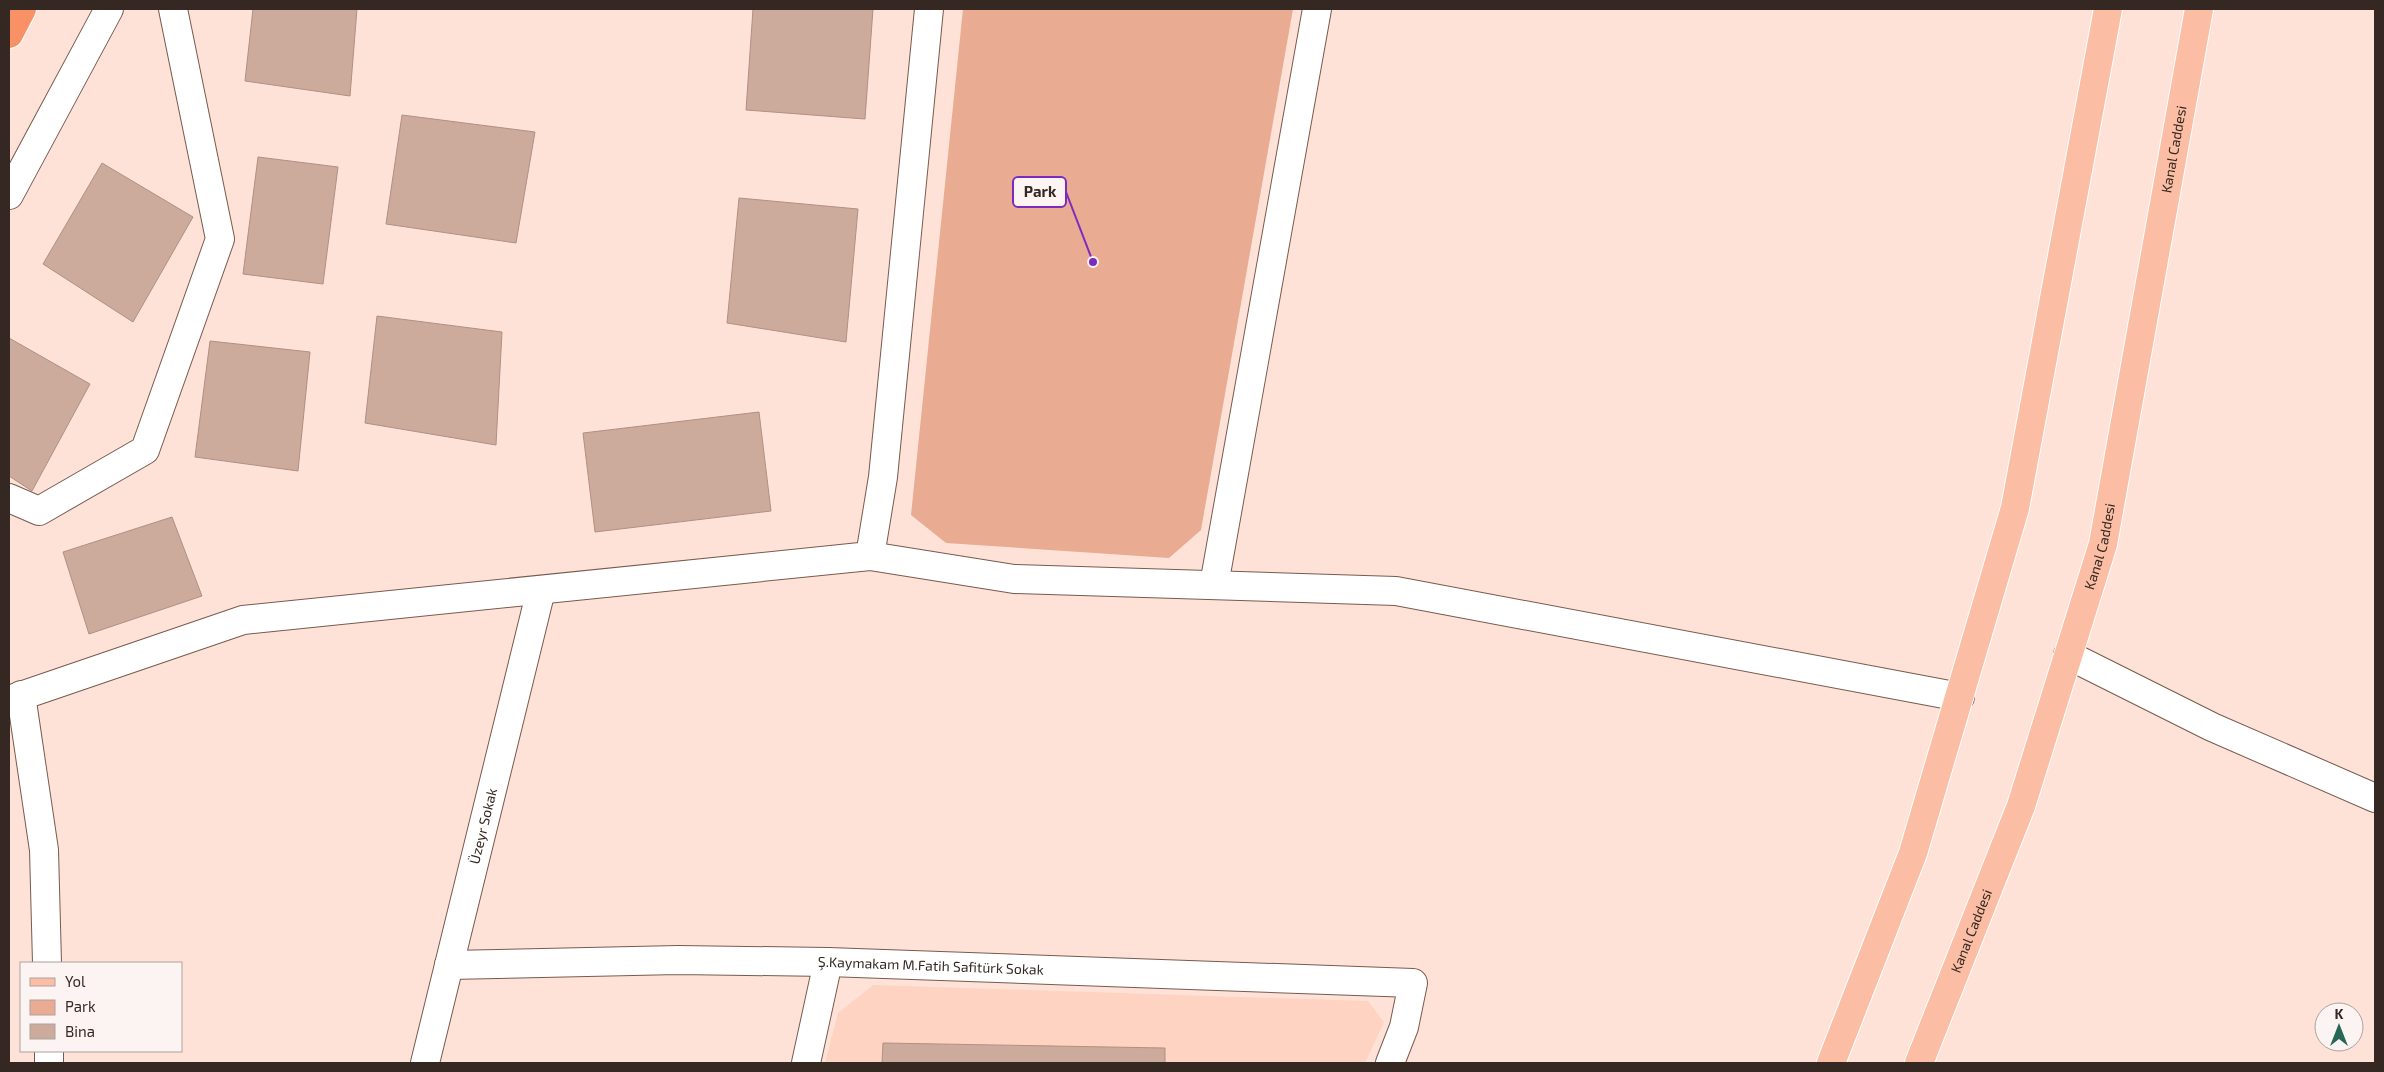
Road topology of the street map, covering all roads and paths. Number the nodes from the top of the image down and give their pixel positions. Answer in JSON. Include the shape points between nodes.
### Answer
{"nodes":[{"id":1,"x":22,"y":9,"type":"edge"},
{"id":2,"x":109,"y":9,"type":"edge"},
{"id":3,"x":173,"y":9,"type":"edge"},
{"id":4,"x":929,"y":9,"type":"edge"},
{"id":5,"x":1317,"y":9,"type":"edge"},
{"id":6,"x":2108,"y":9,"type":"edge"},
{"id":7,"x":2198,"y":9,"type":"edge"},
{"id":8,"x":9,"y":34,"type":"edge"},
{"id":9,"x":9,"y":195,"type":"edge"},
{"id":10,"x":9,"y":498,"type":"edge"},
{"id":11,"x":870,"y":556,"type":"junction"},
{"id":12,"x":1214,"y":585,"type":"junction"},
{"id":13,"x":541,"y":590,"type":"junction"},
{"id":14,"x":2068,"y":656,"type":"junction"},
{"id":15,"x":1960,"y":696,"type":"junction"},
{"id":16,"x":15,"y":698,"type":"edge"},
{"id":17,"x":2375,"y":798,"type":"edge"},
{"id":18,"x":47,"y":962,"type":"edge"},
{"id":19,"x":828,"y":962,"type":"junction"},
{"id":20,"x":449,"y":965,"type":"junction"},
{"id":21,"x":425,"y":1063,"type":"edge"},
{"id":22,"x":806,"y":1063,"type":"edge"},
{"id":23,"x":1390,"y":1063,"type":"edge"},
{"id":24,"x":1832,"y":1063,"type":"edge"},
{"id":25,"x":1919,"y":1063,"type":"edge"}],
"edges":[{"from":1,"to":8,"type":"highway"},
{"from":2,"to":9,"type":"street"},
{"from":3,"to":10,"type":"street","via":[[220,239],[145,450],[38,511]]},
{"from":4,"to":11,"type":"street","via":[[883,477]]},
{"from":5,"to":12,"type":"street"},
{"from":6,"to":15,"type":"main road","via":[[2015,508]]},
{"from":7,"to":14,"type":"main road","name":"Kanal Caddesi","via":[[2102,544]]},
{"from":11,"to":12,"type":"street","via":[[1014,579]]},
{"from":11,"to":13,"type":"street"},
{"from":12,"to":15,"type":"street","via":[[1396,591]]},
{"from":13,"to":16,"type":"street","via":[[243,620]]},
{"from":13,"to":20,"type":"street","name":"Üzeyr Sokak"},
{"from":14,"to":17,"type":"street","via":[[2212,727]]},
{"from":14,"to":25,"type":"main road","name":"Kanal Caddesi","via":[[2021,806]]},
{"from":15,"to":24,"type":"main road","via":[[1913,854]]},
{"from":16,"to":18,"type":"street","via":[[44,850]]},
{"from":19,"to":20,"type":"street","name":"Ş.Kaymakam M.Fatih Safitürk Sokak","via":[[678,960]]},
{"from":19,"to":22,"type":"street"},
{"from":19,"to":23,"type":"street","name":"Ş.Kaymakam M.Fatih Safitürk Sokak","via":[[1413,983],[1404,1027]]},
{"from":20,"to":21,"type":"street","name":"Üzeyr Sokak"}]}
